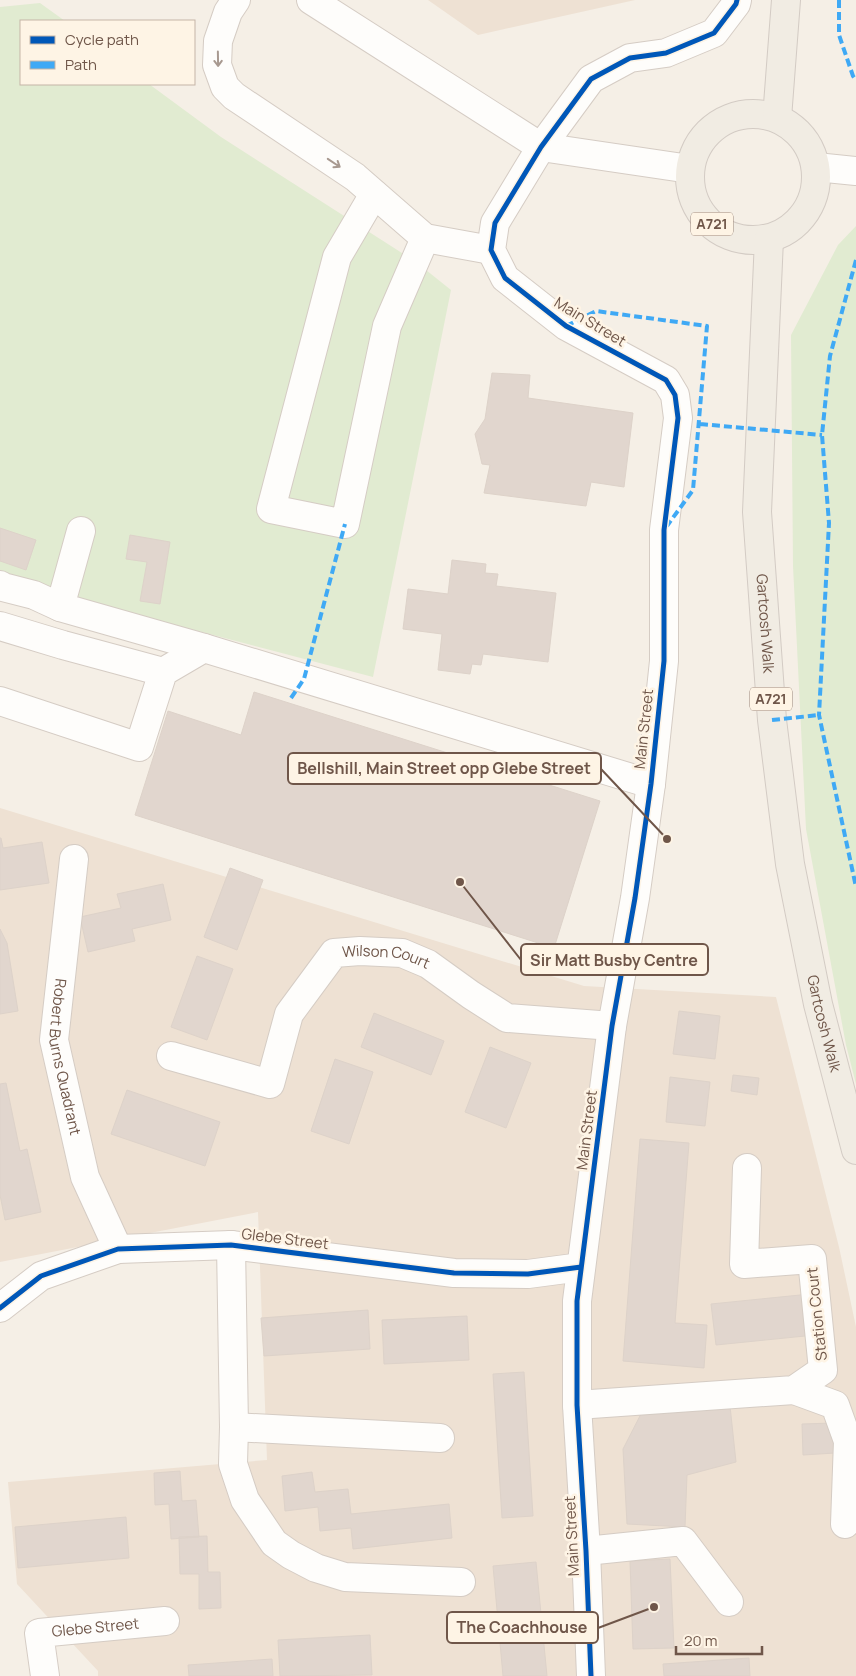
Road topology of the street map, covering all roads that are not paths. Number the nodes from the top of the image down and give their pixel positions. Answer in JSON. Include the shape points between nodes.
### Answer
{"nodes":[{"id":1,"x":311,"y":0,"type":"edge"},
{"id":2,"x":737,"y":0,"type":"edge"},
{"id":3,"x":786,"y":0,"type":"edge"},
{"id":4,"x":232,"y":6,"type":"edge"},
{"id":5,"x":778,"y":118,"type":"junction"},
{"id":6,"x":541,"y":147,"type":"junction"},
{"id":7,"x":816,"y":167,"type":"junction"},
{"id":8,"x":690,"y":169,"type":"junction"},
{"id":9,"x":856,"y":171,"type":"edge"},
{"id":10,"x":374,"y":194,"type":"junction"},
{"id":11,"x":425,"y":238,"type":"junction"},
{"id":12,"x":769,"y":239,"type":"junction"},
{"id":13,"x":491,"y":250,"type":"junction"},
{"id":14,"x":81,"y":531,"type":"dead end"},
{"id":15,"x":0,"y":585,"type":"edge"},
{"id":16,"x":60,"y":608,"type":"junction"},
{"id":17,"x":0,"y":626,"type":"edge"},
{"id":18,"x":204,"y":648,"type":"junction"},
{"id":19,"x":163,"y":672,"type":"junction"},
{"id":20,"x":0,"y":700,"type":"edge"},
{"id":21,"x":651,"y":784,"type":"junction"},
{"id":22,"x":74,"y":858,"type":"dead end"},
{"id":23,"x":612,"y":1026,"type":"junction"},
{"id":24,"x":171,"y":1056,"type":"dead end"},
{"id":25,"x":856,"y":1150,"type":"edge"},
{"id":26,"x":747,"y":1168,"type":"dead end"},
{"id":27,"x":230,"y":1245,"type":"junction"},
{"id":28,"x":118,"y":1249,"type":"junction"},
{"id":29,"x":581,"y":1267,"type":"junction"},
{"id":30,"x":0,"y":1308,"type":"edge"},
{"id":31,"x":794,"y":1390,"type":"junction"},
{"id":32,"x":576,"y":1405,"type":"junction"},
{"id":33,"x":234,"y":1426,"type":"junction"},
{"id":34,"x":440,"y":1438,"type":"dead end"},
{"id":35,"x":845,"y":1524,"type":"dead end"},
{"id":36,"x":586,"y":1551,"type":"junction"},
{"id":37,"x":461,"y":1582,"type":"dead end"},
{"id":38,"x":729,"y":1602,"type":"dead end"},
{"id":39,"x":165,"y":1622,"type":"dead end"},
{"id":40,"x":45,"y":1676,"type":"edge"},
{"id":41,"x":591,"y":1676,"type":"edge"}],
"edges":[{"from":1,"to":6,"type":"street"},
{"from":2,"to":6,"type":"street","via":[[714,33],[666,53],[630,58],[591,79]]},
{"from":3,"to":5,"type":"main road"},
{"from":4,"to":10,"type":"street","one_way":true,"via":[[218,41],[217,65],[225,87],[355,177]]},
{"from":5,"to":7,"type":"main road","number":"A721","via":[[807,143]]},
{"from":5,"to":8,"type":"main road","number":"A721","via":[[763,114],[741,115],[720,123],[697,148]]},
{"from":6,"to":8,"type":"street"},
{"from":6,"to":13,"type":"street","via":[[495,223]]},
{"from":7,"to":9,"type":"street"},
{"from":7,"to":12,"type":"main road","number":"A721","via":[[814,195],[805,214],[789,230]]},
{"from":8,"to":12,"type":"main road","number":"A721","via":[[691,190],[699,210],[716,228],[747,241]]},
{"from":10,"to":11,"type":"street"},
{"from":10,"to":11,"type":"street","via":[[337,257],[271,509],[345,524],[387,326]]},
{"from":11,"to":13,"type":"street"},
{"from":12,"to":25,"type":"main road","name":"Gartcosh Walk","number":"A721","via":[[757,512],[772,720],[794,882],[818,1004]]},
{"from":13,"to":21,"type":"street","name":"Main Street","via":[[504,278],[566,326],[666,380],[676,395],[678,418],[664,530],[664,661]]},
{"from":14,"to":16,"type":"street"},
{"from":15,"to":16,"type":"street","via":[[34,595]]},
{"from":16,"to":18,"type":"street"},
{"from":17,"to":19,"type":"street"},
{"from":18,"to":19,"type":"street"},
{"from":18,"to":21,"type":"street"},
{"from":19,"to":20,"type":"street","via":[[140,747]]},
{"from":21,"to":23,"type":"street","name":"Main Street"},
{"from":22,"to":28,"type":"street","name":"Robert Burns Quadrant","via":[[54,1040],[85,1177]]},
{"from":23,"to":24,"type":"street","name":"Wilson Court","via":[[508,1018],[428,964],[402,953],[360,950],[334,953],[289,1014],[270,1084]]},
{"from":23,"to":29,"type":"street","name":"Main Street"},
{"from":26,"to":31,"type":"street","name":"Station Court","via":[[744,1264],[812,1259],[824,1370]]},
{"from":27,"to":28,"type":"street","name":"Glebe Street"},
{"from":27,"to":29,"type":"street","name":"Glebe Street","via":[[454,1273],[528,1274]]},
{"from":27,"to":33,"type":"street","name":"Glebe Street"},
{"from":28,"to":30,"type":"street","name":"Glebe Street","via":[[41,1276]]},
{"from":29,"to":32,"type":"street","name":"Main Street","via":[[577,1301]]},
{"from":31,"to":32,"type":"street","name":"Station Court"},
{"from":31,"to":35,"type":"street","via":[[835,1405],[848,1441]]},
{"from":32,"to":36,"type":"street","name":"Main Street"},
{"from":33,"to":34,"type":"street"},
{"from":33,"to":37,"type":"street","name":"Glebe Street","via":[[233,1464],[245,1500],[274,1543],[291,1555],[316,1568],[345,1577]]},
{"from":36,"to":38,"type":"street","via":[[683,1541]]},
{"from":36,"to":41,"type":"street","name":"Main Street"},
{"from":39,"to":40,"type":"street","name":"Glebe Street","via":[[39,1633]]}]}
